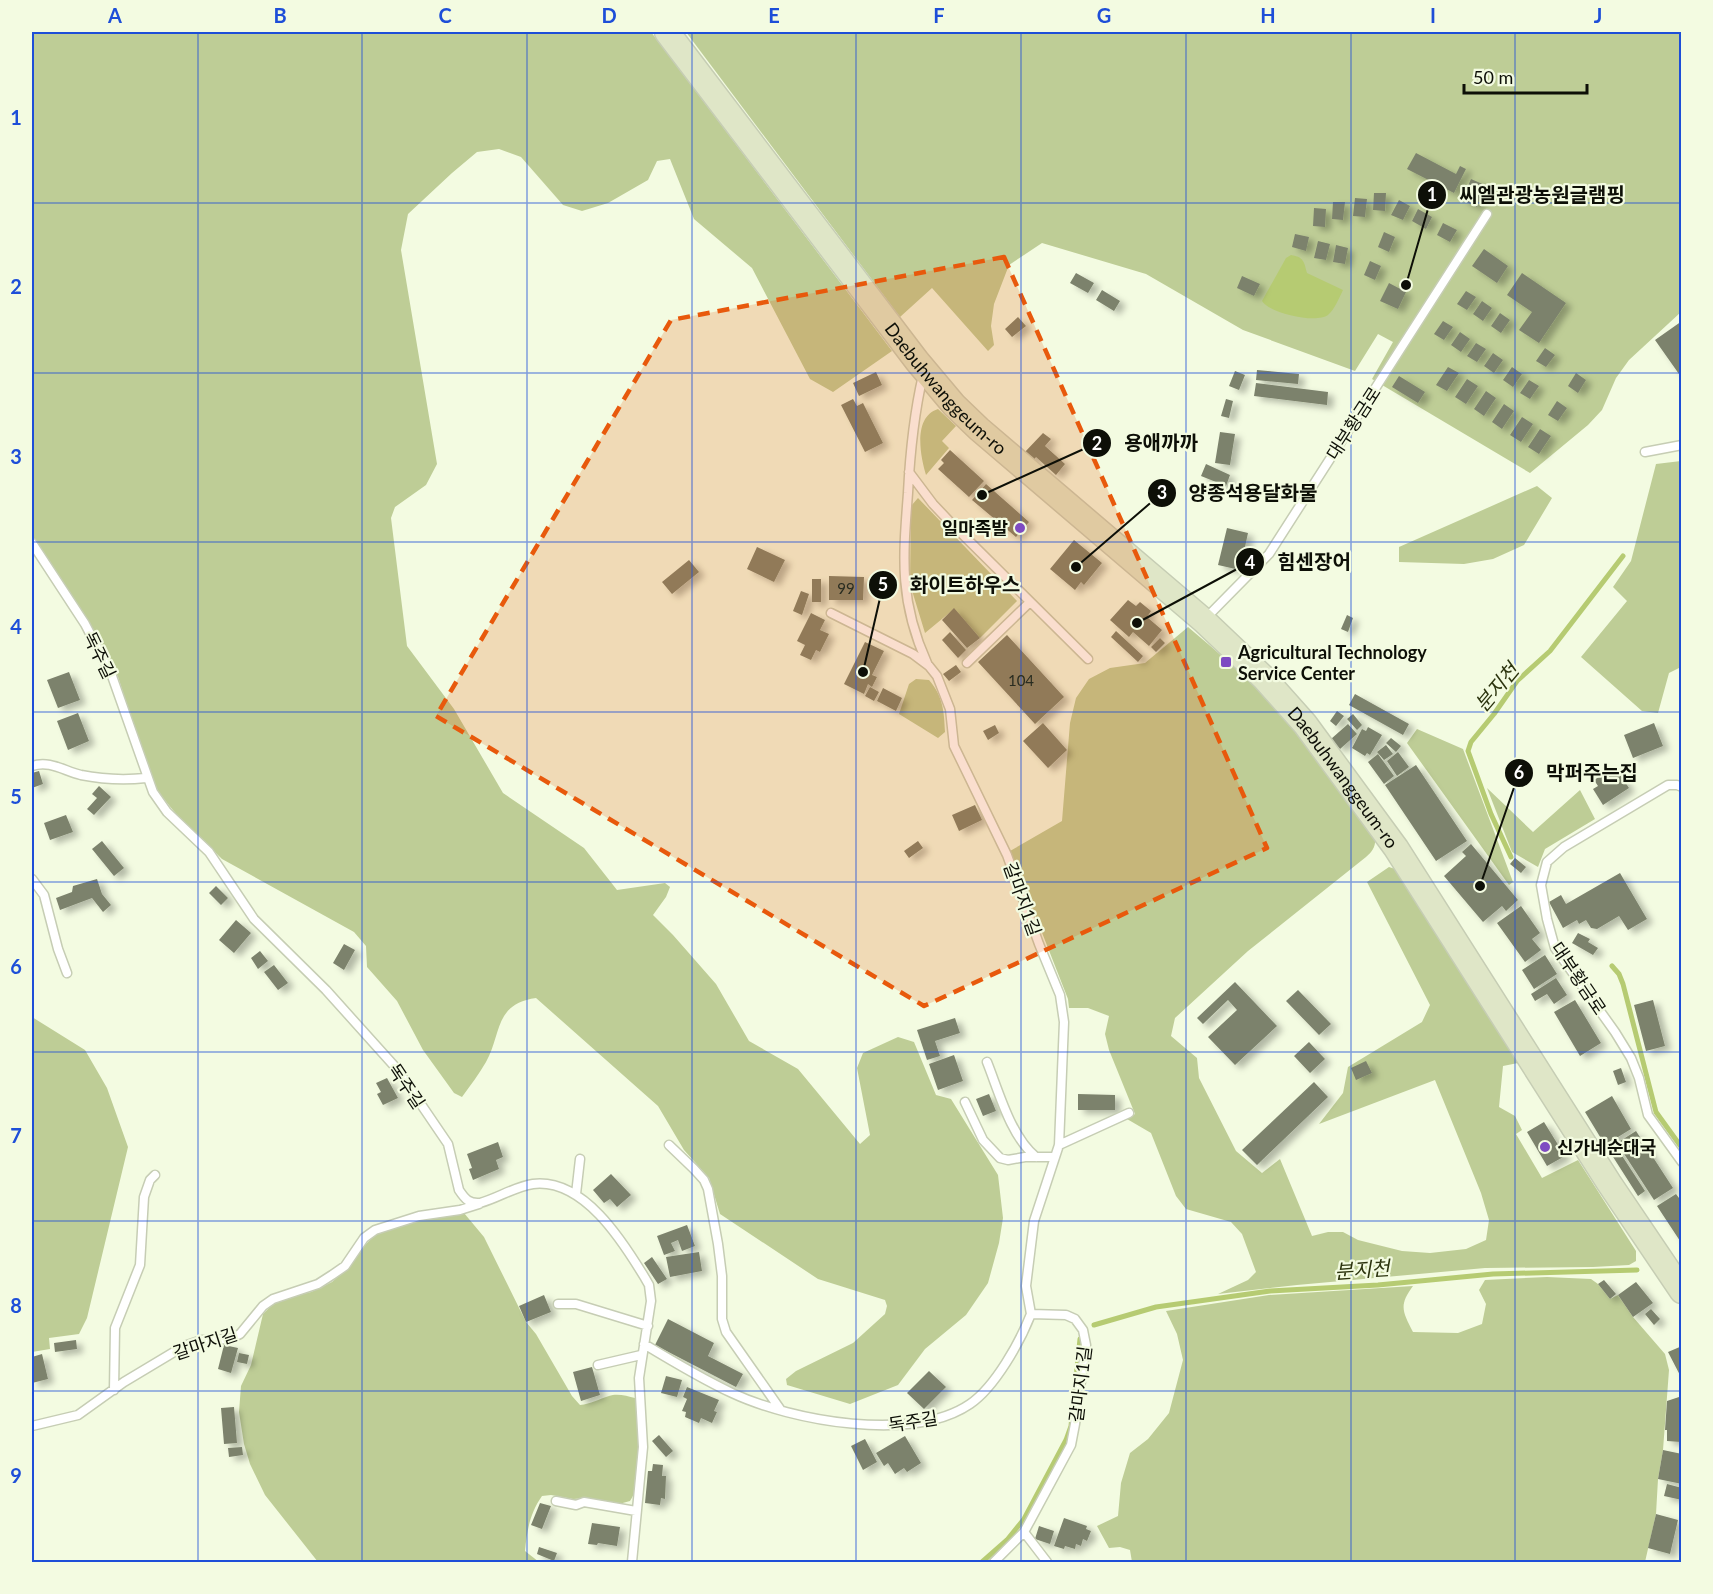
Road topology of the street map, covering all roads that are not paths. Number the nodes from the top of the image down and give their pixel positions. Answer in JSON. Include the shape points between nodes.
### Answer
{"nodes":[{"id":1,"x":667,"y":32,"type":"edge"},
{"id":2,"x":1487,"y":214,"type":"dead end"},
{"id":3,"x":924,"y":370,"type":"junction"},
{"id":4,"x":1682,"y":445,"type":"edge"},
{"id":5,"x":1645,"y":452,"type":"dead end"},
{"id":6,"x":909,"y":471,"type":"junction"},
{"id":7,"x":32,"y":543,"type":"edge"},
{"id":8,"x":1030,"y":602,"type":"junction"},
{"id":9,"x":831,"y":613,"type":"dead end"},
{"id":10,"x":1203,"y":620,"type":"junction"},
{"id":11,"x":1088,"y":659,"type":"dead end"},
{"id":12,"x":967,"y":663,"type":"dead end"},
{"id":13,"x":929,"y":666,"type":"junction"},
{"id":14,"x":32,"y":766,"type":"edge"},
{"id":15,"x":146,"y":778,"type":"junction"},
{"id":16,"x":1682,"y":787,"type":"edge"},
{"id":17,"x":32,"y":879,"type":"edge"},
{"id":18,"x":67,"y":973,"type":"dead end"},
{"id":19,"x":987,"y":1062,"type":"dead end"},
{"id":20,"x":965,"y":1102,"type":"dead end"},
{"id":21,"x":1130,"y":1113,"type":"dead end"},
{"id":22,"x":669,"y":1145,"type":"dead end"},
{"id":23,"x":1059,"y":1145,"type":"junction"},
{"id":24,"x":1055,"y":1157,"type":"junction"},
{"id":25,"x":1037,"y":1158,"type":"junction"},
{"id":26,"x":580,"y":1159,"type":"dead end"},
{"id":27,"x":1682,"y":1161,"type":"edge"},
{"id":28,"x":155,"y":1175,"type":"dead end"},
{"id":29,"x":576,"y":1194,"type":"junction"},
{"id":30,"x":480,"y":1203,"type":"junction"},
{"id":31,"x":1682,"y":1291,"type":"edge"},
{"id":32,"x":558,"y":1304,"type":"dead end"},
{"id":33,"x":1031,"y":1314,"type":"junction"},
{"id":34,"x":648,"y":1326,"type":"junction"},
{"id":35,"x":644,"y":1344,"type":"junction"},
{"id":36,"x":641,"y":1355,"type":"junction"},
{"id":37,"x":598,"y":1365,"type":"dead end"},
{"id":38,"x":114,"y":1390,"type":"junction"},
{"id":39,"x":781,"y":1410,"type":"junction"},
{"id":40,"x":32,"y":1426,"type":"edge"},
{"id":41,"x":556,"y":1501,"type":"dead end"},
{"id":42,"x":636,"y":1511,"type":"junction"},
{"id":43,"x":1023,"y":1532,"type":"junction"},
{"id":44,"x":632,"y":1563,"type":"edge"},
{"id":45,"x":994,"y":1563,"type":"edge"},
{"id":46,"x":1047,"y":1563,"type":"edge"}],
"edges":[{"from":1,"to":3,"type":"main road","name":"Daebuhwanggeum-ro"},
{"from":2,"to":10,"type":"lane","name":"대부황금로","via":[[1269,554]]},
{"from":3,"to":6,"type":"lane","name":"갈마지1길"},
{"from":3,"to":10,"type":"main road","name":"Daebuhwanggeum-ro","via":[[979,429]]},
{"from":4,"to":5,"type":"lane"},
{"from":6,"to":8,"type":"lane","via":[[933,504]]},
{"from":6,"to":13,"type":"lane","name":"갈마지1길","via":[[904,581],[916,633]]},
{"from":7,"to":15,"type":"lane","name":"독주길","via":[[68,597],[112,676]]},
{"from":8,"to":11,"type":"lane"},
{"from":8,"to":12,"type":"lane"},
{"from":9,"to":13,"type":"lane","name":"갈마지1길"},
{"from":10,"to":31,"type":"main road","name":"Daebuhwanggeum-ro","via":[[1282,698],[1366,806]]},
{"from":13,"to":23,"type":"lane","name":"갈마지1길","via":[[946,696],[954,746],[1007,855],[1060,995],[1064,1022]]},
{"from":14,"to":15,"type":"lane","via":[[50,764],[83,776]]},
{"from":15,"to":30,"type":"lane","name":"독주길","via":[[160,804],[208,852],[254,919],[390,1060],[448,1144],[459,1191],[467,1201]]},
{"from":16,"to":27,"type":"lane","name":"대부황금로","via":[[1668,785],[1564,847],[1547,862],[1541,885],[1555,948],[1631,1058],[1648,1115]]},
{"from":17,"to":18,"type":"lane","via":[[44,896]]},
{"from":19,"to":25,"type":"lane","via":[[1016,1132]]},
{"from":20,"to":25,"type":"lane","via":[[983,1140],[1000,1158]]},
{"from":21,"to":23,"type":"lane"},
{"from":22,"to":39,"type":"lane","via":[[708,1189],[718,1244],[726,1332]]},
{"from":23,"to":24,"type":"lane","name":"갈마지1길"},
{"from":24,"to":25,"type":"lane"},
{"from":24,"to":33,"type":"lane","name":"갈마지1길","via":[[1034,1221],[1026,1286]]},
{"from":26,"to":29,"type":"lane"},
{"from":28,"to":38,"type":"lane","via":[[144,1197],[140,1265],[115,1328]]},
{"from":29,"to":30,"type":"lane","via":[[560,1186],[535,1184]]},
{"from":29,"to":34,"type":"lane","via":[[610,1228],[645,1278],[651,1293]]},
{"from":30,"to":38,"type":"lane","name":"갈마지길","via":[[375,1230],[345,1266],[318,1284],[273,1299],[240,1334],[184,1346]]},
{"from":32,"to":34,"type":"lane","via":[[576,1304]]},
{"from":33,"to":39,"type":"lane","name":"독주길","via":[[984,1393],[956,1413],[932,1421],[884,1427]]},
{"from":33,"to":43,"type":"lane","name":"갈마지1길","via":[[1066,1315],[1074,1319],[1083,1330],[1086,1345],[1071,1445]]},
{"from":34,"to":35,"type":"lane"},
{"from":35,"to":36,"type":"lane"},
{"from":35,"to":39,"type":"lane","name":"독주길","via":[[732,1393]]},
{"from":36,"to":37,"type":"lane"},
{"from":36,"to":42,"type":"lane","via":[[643,1447]]},
{"from":38,"to":40,"type":"lane","name":"갈마지길","via":[[78,1415]]},
{"from":41,"to":42,"type":"lane"},
{"from":42,"to":44,"type":"lane"},
{"from":43,"to":45,"type":"lane","name":"갈마지1길"},
{"from":43,"to":46,"type":"lane"}]}
